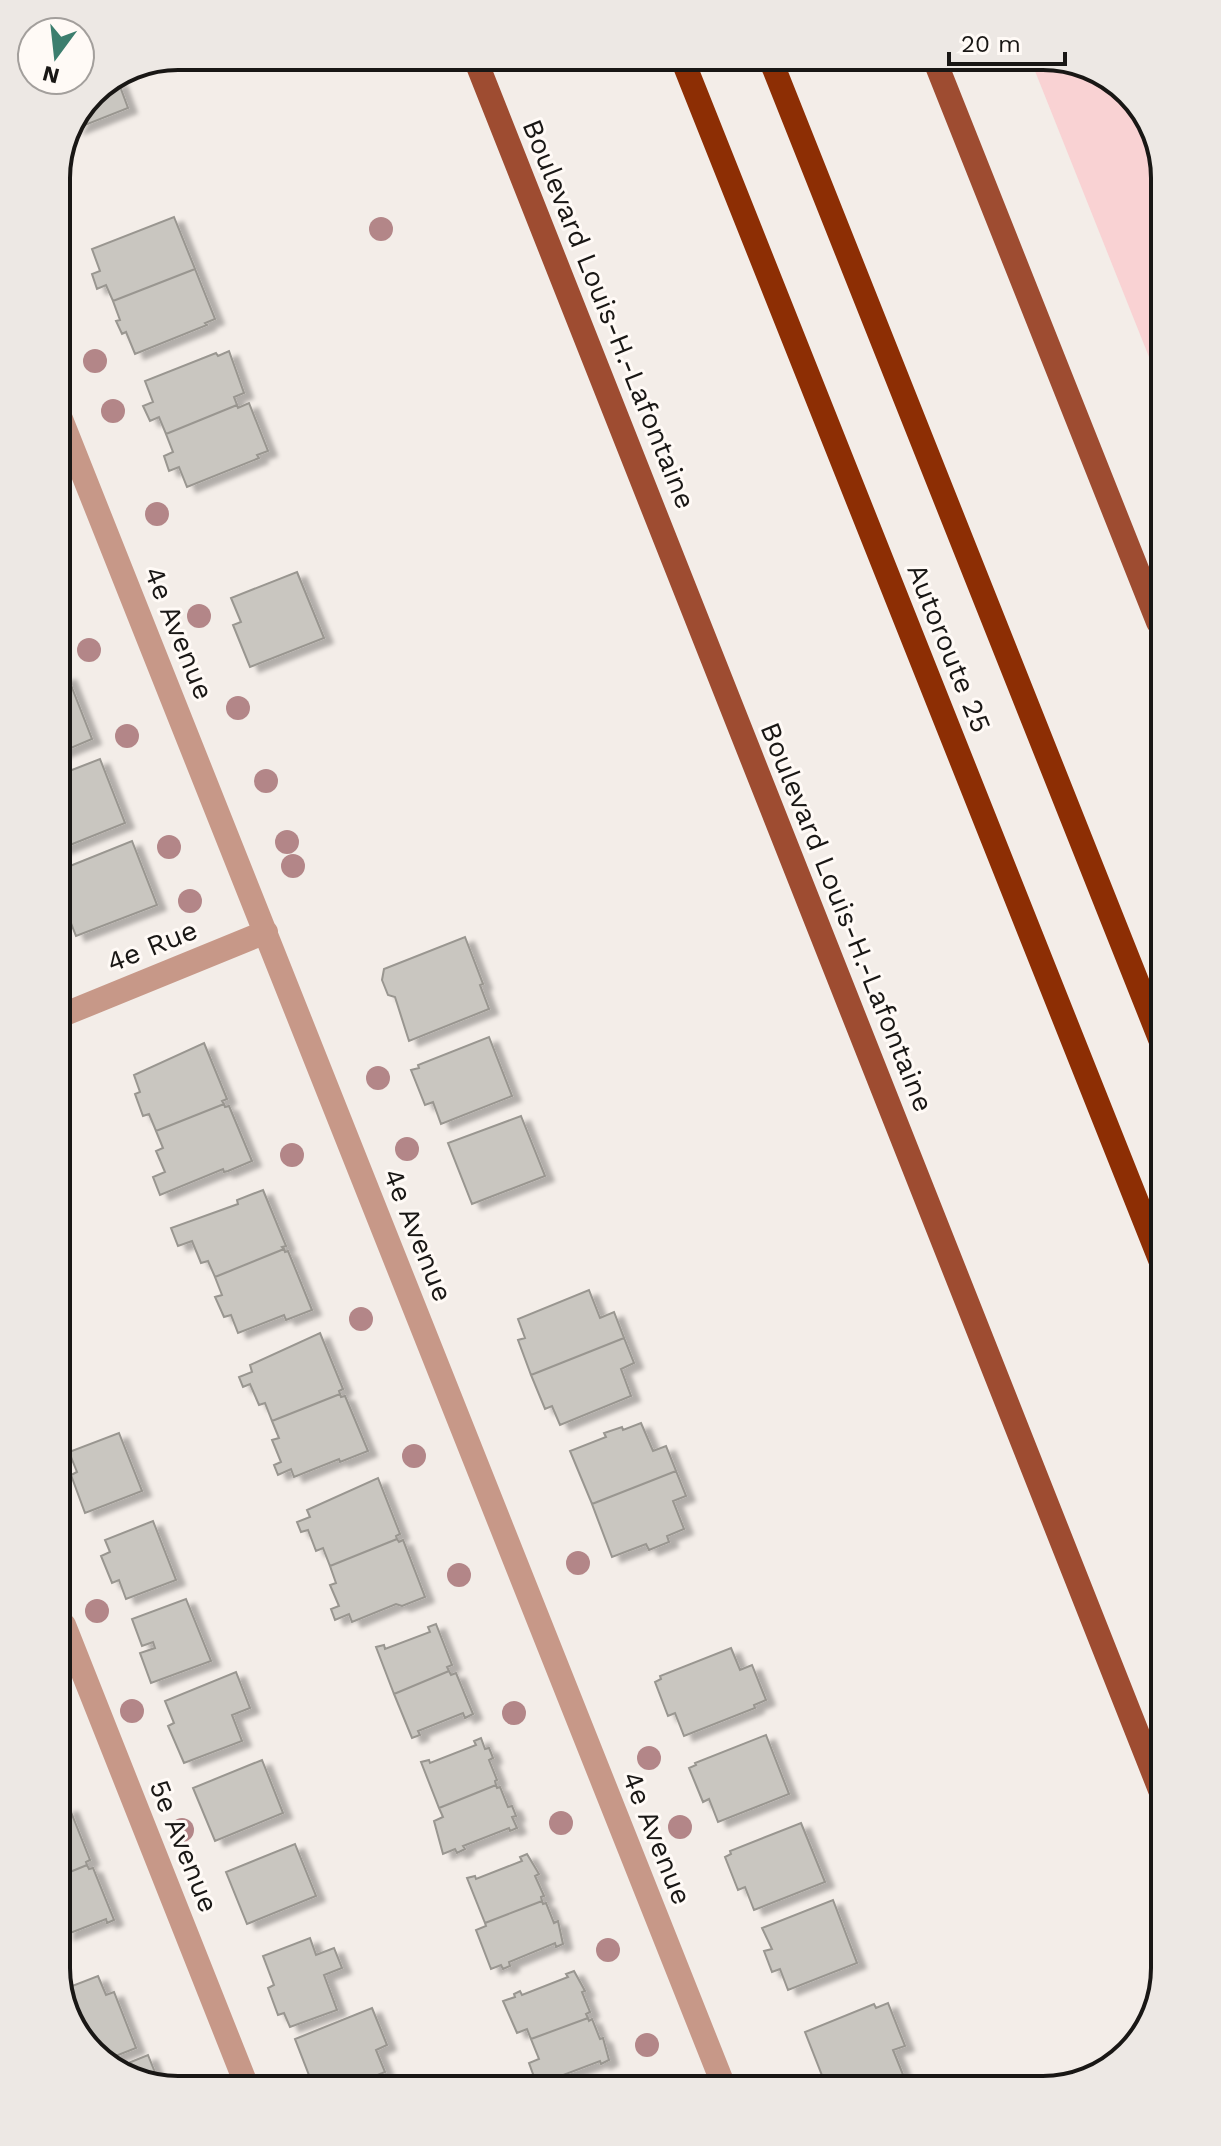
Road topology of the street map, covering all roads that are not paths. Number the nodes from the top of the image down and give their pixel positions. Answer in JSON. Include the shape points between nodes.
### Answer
{"nodes":[{"id":1,"x":480,"y":70,"type":"edge"},
{"id":2,"x":687,"y":70,"type":"edge"},
{"id":3,"x":775,"y":70,"type":"edge"},
{"id":4,"x":939,"y":70,"type":"edge"},
{"id":5,"x":70,"y":442,"type":"edge"},
{"id":6,"x":1151,"y":604,"type":"edge"},
{"id":7,"x":266,"y":932,"type":"junction"},
{"id":8,"x":70,"y":1012,"type":"edge"},
{"id":9,"x":1151,"y":1016,"type":"edge"},
{"id":10,"x":1151,"y":1237,"type":"edge"},
{"id":11,"x":70,"y":1640,"type":"edge"},
{"id":12,"x":1151,"y":1767,"type":"edge"},
{"id":13,"x":243,"y":2076,"type":"edge"},
{"id":14,"x":720,"y":2076,"type":"edge"}],
"edges":[{"from":1,"to":12,"type":"main road","name":"Boulevard Louis-H.-Lafontaine"},
{"from":2,"to":10,"type":"highway","name":"Autoroute 25"},
{"from":3,"to":9,"type":"highway","name":"Autoroute 25"},
{"from":4,"to":6,"type":"main road"},
{"from":5,"to":7,"type":"street","name":"4e Avenue"},
{"from":7,"to":8,"type":"street","name":"4e Rue"},
{"from":7,"to":14,"type":"street","name":"4e Avenue"},
{"from":11,"to":13,"type":"street","name":"5e Avenue"}]}
